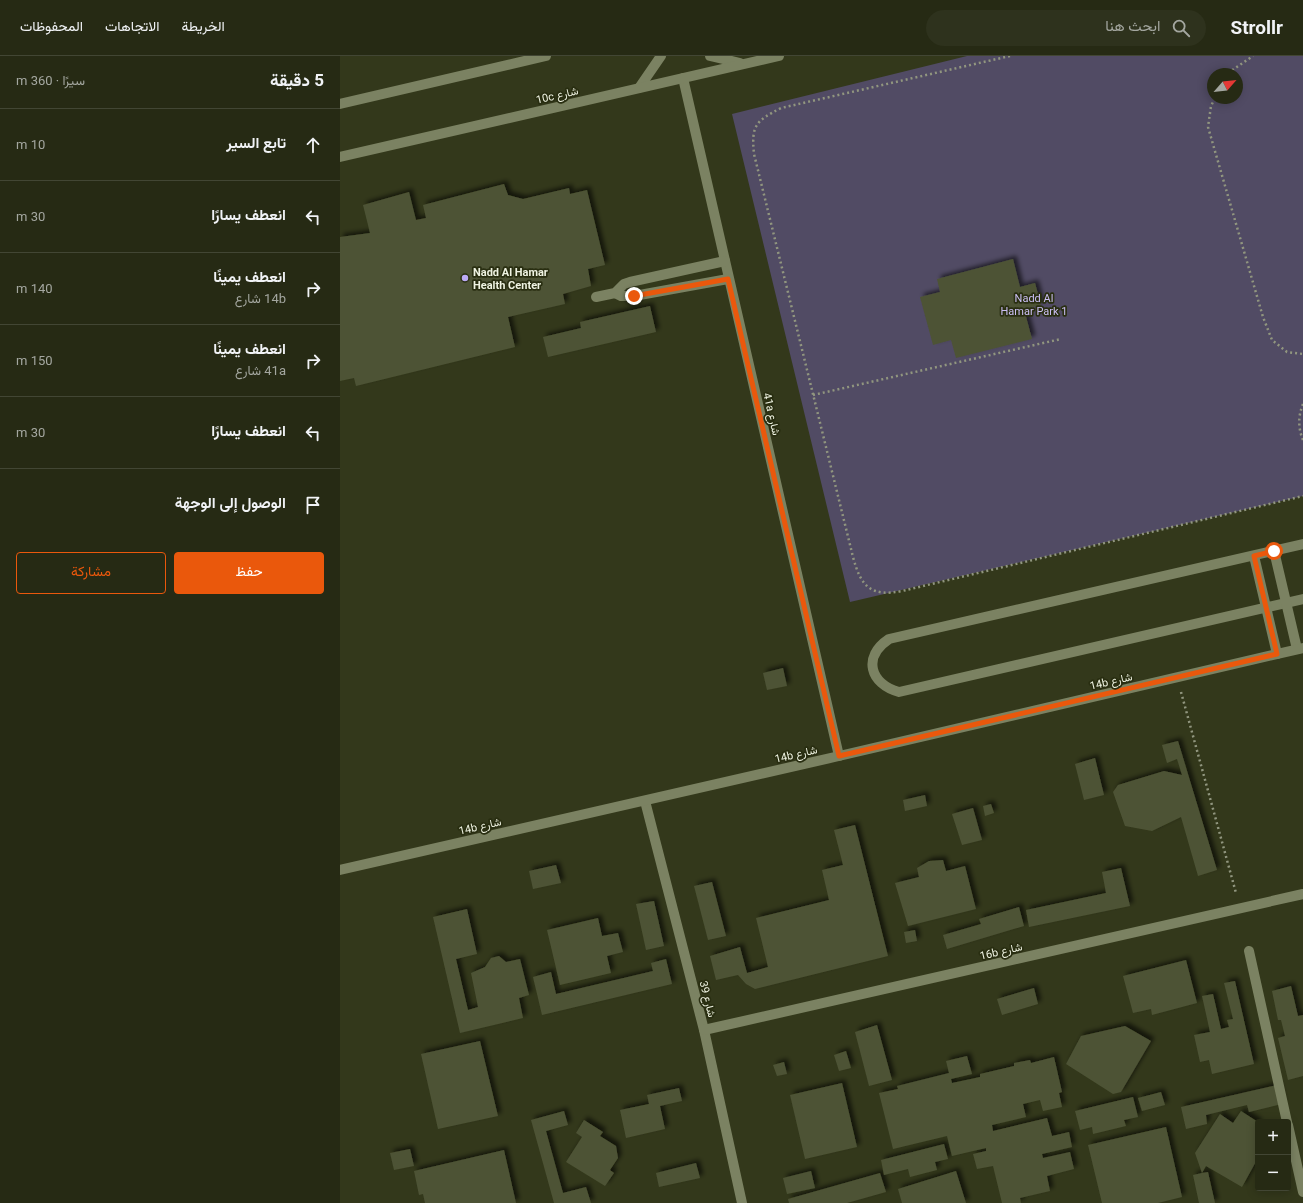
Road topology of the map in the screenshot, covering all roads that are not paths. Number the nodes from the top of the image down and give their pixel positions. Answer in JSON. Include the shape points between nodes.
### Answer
{"nodes":[{"id":1,"x":546,"y":56,"type":"edge"},
{"id":2,"x":661,"y":56,"type":"edge"},
{"id":3,"x":710,"y":56,"type":"edge"},
{"id":4,"x":779,"y":56,"type":"edge"},
{"id":5,"x":744,"y":64,"type":"junction"},
{"id":6,"x":683,"y":78,"type":"junction"},
{"id":7,"x":639,"y":88,"type":"junction"},
{"id":8,"x":340,"y":104,"type":"edge"},
{"id":9,"x":340,"y":157,"type":"edge"},
{"id":10,"x":725,"y":261,"type":"junction"},
{"id":11,"x":728,"y":279,"type":"junction"},
{"id":12,"x":615,"y":293,"type":"junction"},
{"id":13,"x":596,"y":297,"type":"dead end"},
{"id":14,"x":1303,"y":544,"type":"edge"},
{"id":15,"x":1274,"y":551,"type":"junction"},
{"id":16,"x":1254,"y":556,"type":"junction"},
{"id":17,"x":1303,"y":599,"type":"edge"},
{"id":18,"x":1286,"y":603,"type":"junction"},
{"id":19,"x":1266,"y":608,"type":"junction"},
{"id":20,"x":1300,"y":648,"type":"edge"},
{"id":21,"x":1277,"y":654,"type":"junction"},
{"id":22,"x":839,"y":756,"type":"junction"},
{"id":23,"x":645,"y":801,"type":"junction"},
{"id":24,"x":340,"y":870,"type":"edge"},
{"id":25,"x":1303,"y":894,"type":"edge"},
{"id":26,"x":1249,"y":951,"type":"dead end"},
{"id":27,"x":704,"y":1030,"type":"junction"},
{"id":28,"x":1286,"y":1119,"type":"edge"},
{"id":29,"x":1291,"y":1138,"type":"edge"},
{"id":30,"x":1303,"y":1192,"type":"edge"},
{"id":31,"x":742,"y":1203,"type":"edge"}],
"edges":[{"from":1,"to":8,"type":"street"},
{"from":2,"to":7,"type":"street"},
{"from":3,"to":5,"type":"street"},
{"from":4,"to":5,"type":"street","name":"10c شارع"},
{"from":5,"to":6,"type":"street","name":"10c شارع"},
{"from":6,"to":7,"type":"street","name":"10c شارع"},
{"from":6,"to":10,"type":"street","name":"41a شارع"},
{"from":7,"to":9,"type":"street","name":"10c شارع"},
{"from":10,"to":11,"type":"street","name":"41a شارع"},
{"from":10,"to":12,"type":"street","via":[[630,282]]},
{"from":11,"to":12,"type":"street","via":[[628,297]]},
{"from":11,"to":22,"type":"street","name":"41a شارع"},
{"from":12,"to":13,"type":"street"},
{"from":14,"to":15,"type":"street"},
{"from":15,"to":16,"type":"street"},
{"from":15,"to":18,"type":"street"},
{"from":16,"to":19,"type":"street"},
{"from":16,"to":19,"type":"street","via":[[889,639],[879,646],[873,657],[873,669],[878,681],[888,689],[900,692]]},
{"from":17,"to":18,"type":"street"},
{"from":18,"to":19,"type":"street"},
{"from":18,"to":20,"type":"street"},
{"from":19,"to":21,"type":"street"},
{"from":20,"to":21,"type":"street","name":"14b شارع"},
{"from":21,"to":22,"type":"street","name":"14b شارع"},
{"from":22,"to":23,"type":"street","name":"14b شارع"},
{"from":23,"to":24,"type":"street","name":"14b شارع"},
{"from":23,"to":27,"type":"street","name":"شارع 39"},
{"from":25,"to":27,"type":"street","name":"16b شارع"},
{"from":26,"to":28,"type":"street"},
{"from":27,"to":31,"type":"street","name":"شارع 39"},
{"from":29,"to":30,"type":"street"}]}
